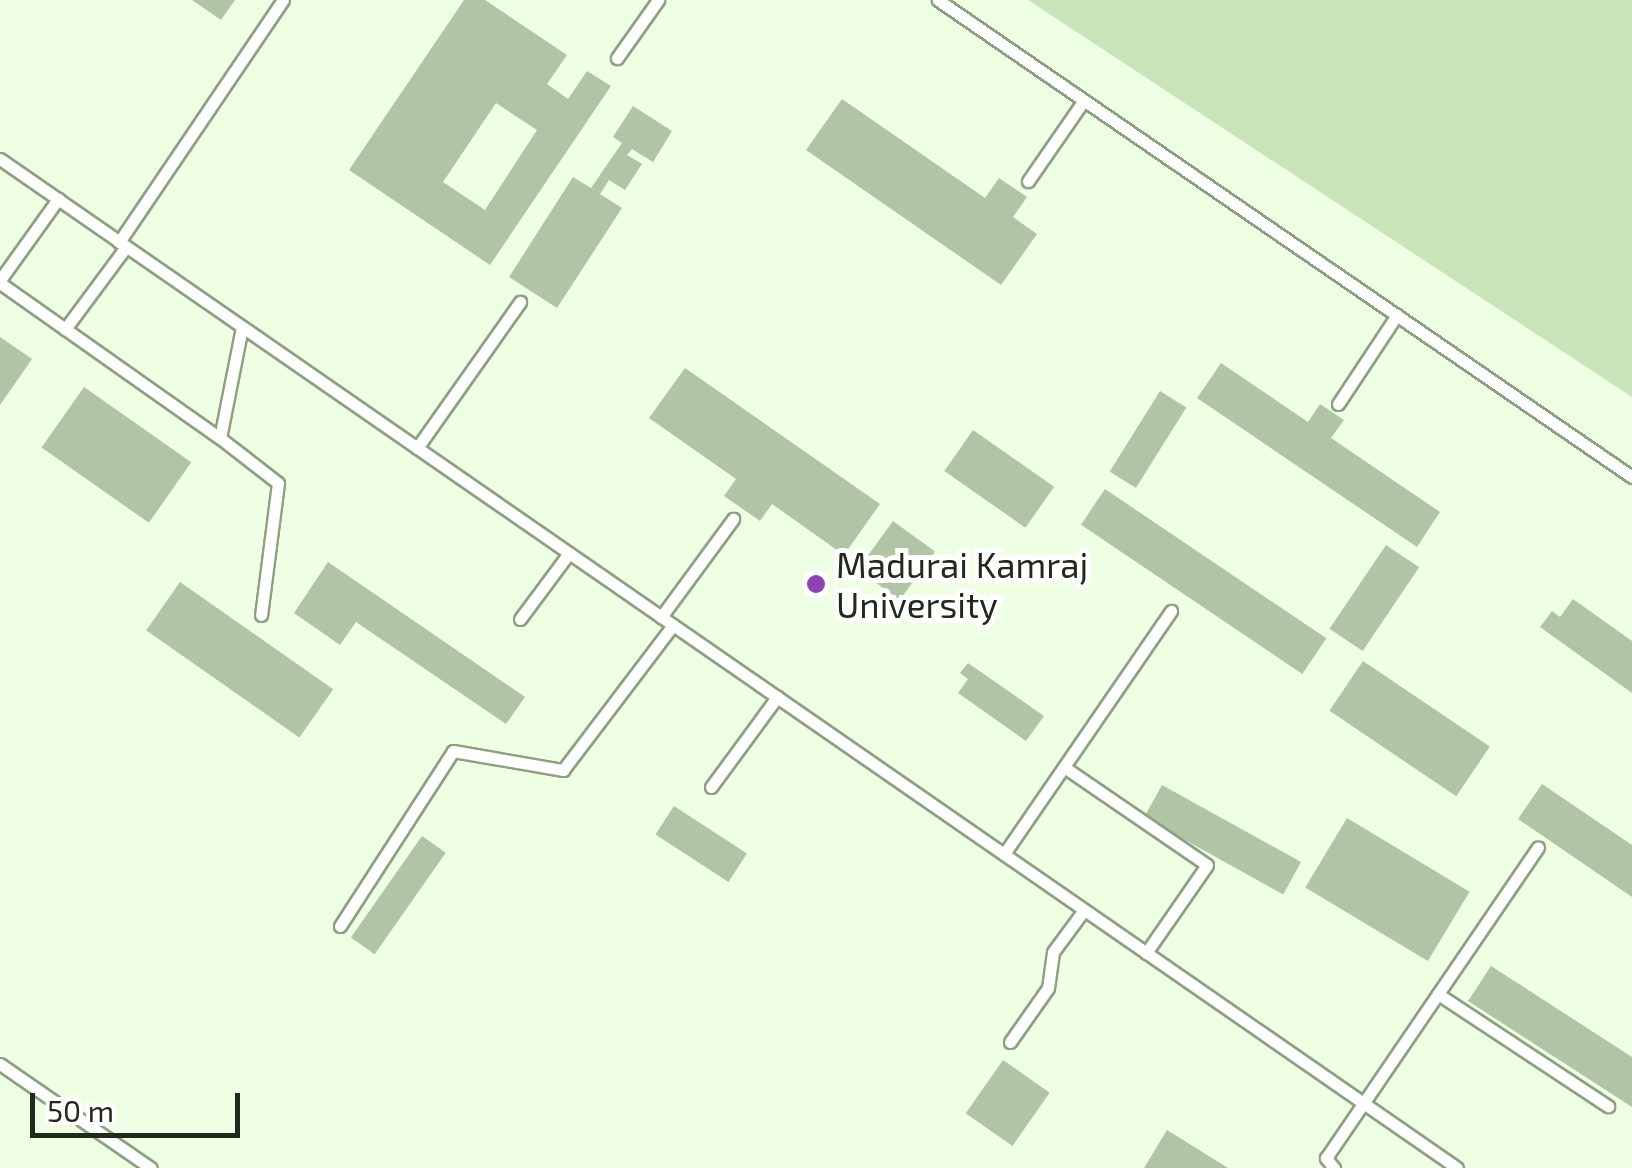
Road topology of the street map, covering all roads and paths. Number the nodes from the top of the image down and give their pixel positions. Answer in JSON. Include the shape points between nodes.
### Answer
{"nodes":[{"id":1,"x":283,"y":0,"type":"edge"},
{"id":2,"x":658,"y":0,"type":"edge"},
{"id":3,"x":938,"y":0,"type":"edge"},
{"id":4,"x":617,"y":58,"type":"dead end"},
{"id":5,"x":1084,"y":100,"type":"junction"},
{"id":6,"x":0,"y":160,"type":"edge"},
{"id":7,"x":1028,"y":181,"type":"dead end"},
{"id":8,"x":58,"y":200,"type":"junction"},
{"id":9,"x":122,"y":244,"type":"junction"},
{"id":10,"x":0,"y":282,"type":"edge"},
{"id":11,"x":520,"y":302,"type":"dead end"},
{"id":12,"x":1397,"y":316,"type":"junction"},
{"id":13,"x":242,"y":327,"type":"junction"},
{"id":14,"x":65,"y":329,"type":"junction"},
{"id":15,"x":1338,"y":404,"type":"dead end"},
{"id":16,"x":220,"y":438,"type":"junction"},
{"id":17,"x":417,"y":448,"type":"junction"},
{"id":18,"x":1632,"y":477,"type":"edge"},
{"id":19,"x":733,"y":519,"type":"dead end"},
{"id":20,"x":569,"y":553,"type":"junction"},
{"id":21,"x":1172,"y":611,"type":"dead end"},
{"id":22,"x":262,"y":615,"type":"dead end"},
{"id":23,"x":661,"y":617,"type":"junction"},
{"id":24,"x":520,"y":619,"type":"dead end"},
{"id":25,"x":673,"y":625,"type":"junction"},
{"id":26,"x":777,"y":697,"type":"junction"},
{"id":27,"x":1064,"y":767,"type":"junction"},
{"id":28,"x":711,"y":788,"type":"dead end"},
{"id":29,"x":1538,"y":847,"type":"dead end"},
{"id":30,"x":1004,"y":854,"type":"junction"},
{"id":31,"x":1084,"y":910,"type":"junction"},
{"id":32,"x":340,"y":926,"type":"dead end"},
{"id":33,"x":1146,"y":952,"type":"junction"},
{"id":34,"x":1438,"y":994,"type":"junction"},
{"id":35,"x":1010,"y":1042,"type":"dead end"},
{"id":36,"x":0,"y":1064,"type":"edge"},
{"id":37,"x":1363,"y":1104,"type":"junction"},
{"id":38,"x":1608,"y":1106,"type":"dead end"},
{"id":39,"x":150,"y":1168,"type":"edge"},
{"id":40,"x":1334,"y":1168,"type":"edge"},
{"id":41,"x":1457,"y":1168,"type":"edge"}],
"edges":[{"from":1,"to":9,"type":"lane"},
{"from":2,"to":4,"type":"lane"},
{"from":3,"to":5,"type":"lane"},
{"from":5,"to":7,"type":"lane"},
{"from":5,"to":12,"type":"lane"},
{"from":6,"to":8,"type":"lane"},
{"from":8,"to":9,"type":"lane"},
{"from":8,"to":10,"type":"lane"},
{"from":9,"to":13,"type":"lane"},
{"from":9,"to":14,"type":"lane"},
{"from":10,"to":14,"type":"lane"},
{"from":11,"to":17,"type":"lane"},
{"from":12,"to":15,"type":"lane"},
{"from":12,"to":18,"type":"lane"},
{"from":13,"to":16,"type":"lane"},
{"from":13,"to":17,"type":"lane"},
{"from":14,"to":16,"type":"lane"},
{"from":16,"to":22,"type":"lane","via":[[278,483]]},
{"from":17,"to":20,"type":"lane"},
{"from":19,"to":23,"type":"lane"},
{"from":20,"to":23,"type":"lane"},
{"from":20,"to":24,"type":"lane"},
{"from":21,"to":27,"type":"lane"},
{"from":23,"to":25,"type":"lane"},
{"from":25,"to":26,"type":"lane"},
{"from":25,"to":32,"type":"lane","via":[[563,770],[453,751]]},
{"from":26,"to":28,"type":"lane"},
{"from":26,"to":30,"type":"lane"},
{"from":27,"to":30,"type":"lane"},
{"from":27,"to":33,"type":"lane","via":[[1207,865]]},
{"from":29,"to":34,"type":"lane"},
{"from":30,"to":31,"type":"lane"},
{"from":31,"to":33,"type":"lane"},
{"from":31,"to":35,"type":"lane","via":[[1052,952],[1048,988]]},
{"from":33,"to":37,"type":"lane"},
{"from":34,"to":37,"type":"lane"},
{"from":34,"to":38,"type":"lane"},
{"from":36,"to":39,"type":"lane"},
{"from":37,"to":40,"type":"lane","via":[[1326,1158]]},
{"from":37,"to":41,"type":"lane"}]}
